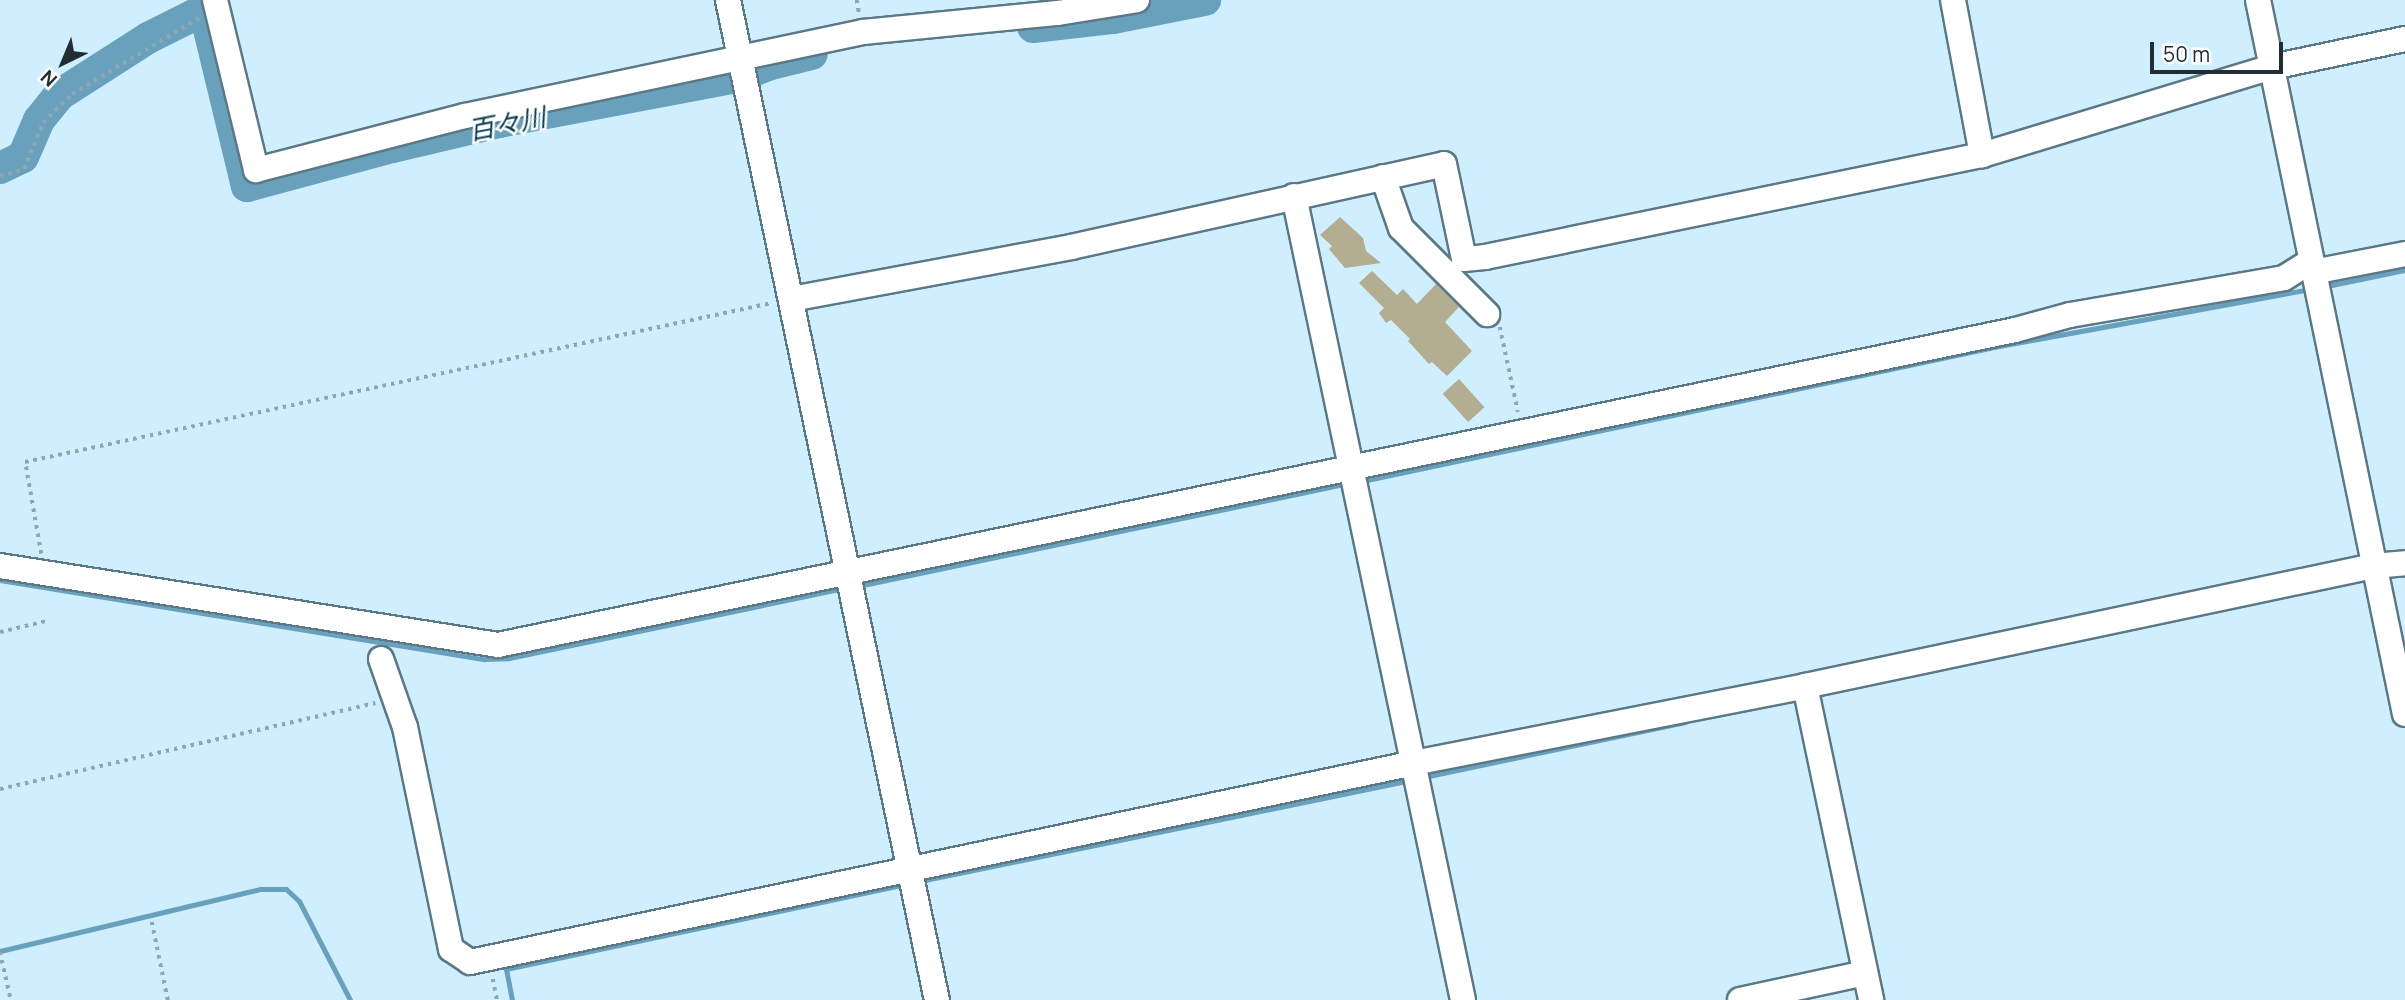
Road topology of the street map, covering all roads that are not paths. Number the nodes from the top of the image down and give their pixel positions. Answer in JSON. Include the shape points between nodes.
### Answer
{"nodes":[{"id":1,"x":215,"y":0,"type":"edge"},
{"id":2,"x":728,"y":0,"type":"edge"},
{"id":3,"x":1136,"y":0,"type":"edge"},
{"id":4,"x":1952,"y":0,"type":"edge"},
{"id":5,"x":2258,"y":0,"type":"edge"},
{"id":6,"x":2405,"y":39,"type":"edge"},
{"id":7,"x":2272,"y":66,"type":"junction"},
{"id":8,"x":743,"y":69,"type":"junction"},
{"id":9,"x":1982,"y":155,"type":"junction"},
{"id":10,"x":1383,"y":177,"type":"junction"},
{"id":11,"x":1294,"y":197,"type":"junction"},
{"id":12,"x":2405,"y":254,"type":"edge"},
{"id":13,"x":1454,"y":265,"type":"junction"},
{"id":14,"x":2315,"y":277,"type":"junction"},
{"id":15,"x":791,"y":299,"type":"junction"},
{"id":16,"x":1493,"y":319,"type":"road end"},
{"id":17,"x":1354,"y":477,"type":"junction"},
{"id":18,"x":2405,"y":563,"type":"edge"},
{"id":19,"x":0,"y":566,"type":"edge"},
{"id":20,"x":2373,"y":566,"type":"junction"},
{"id":21,"x":850,"y":582,"type":"junction"},
{"id":22,"x":381,"y":659,"type":"dead end"},
{"id":23,"x":1806,"y":693,"type":"junction"},
{"id":24,"x":2405,"y":714,"type":"edge"},
{"id":25,"x":1417,"y":773,"type":"junction"},
{"id":26,"x":913,"y":878,"type":"junction"},
{"id":27,"x":1865,"y":973,"type":"junction"},
{"id":28,"x":937,"y":1000,"type":"edge"},
{"id":29,"x":1463,"y":1000,"type":"edge"},
{"id":30,"x":1740,"y":1000,"type":"edge"},
{"id":31,"x":1871,"y":1000,"type":"edge"}],
"edges":[{"from":1,"to":8,"type":"street","via":[[256,170],[465,116]]},
{"from":2,"to":8,"type":"street"},
{"from":3,"to":8,"type":"street","via":[[1058,13],[890,28]]},
{"from":4,"to":9,"type":"street"},
{"from":5,"to":7,"type":"street"},
{"from":6,"to":7,"type":"street"},
{"from":7,"to":9,"type":"street"},
{"from":7,"to":14,"type":"street"},
{"from":8,"to":15,"type":"street"},
{"from":9,"to":13,"type":"street"},
{"from":10,"to":11,"type":"street"},
{"from":10,"to":13,"type":"street","via":[[1401,228]]},
{"from":10,"to":13,"type":"street","via":[[1444,164]]},
{"from":11,"to":15,"type":"street","via":[[1071,247]]},
{"from":11,"to":17,"type":"street"},
{"from":12,"to":14,"type":"street"},
{"from":13,"to":16,"type":"street"},
{"from":14,"to":17,"type":"street","via":[[2284,278],[2070,315],[1522,430]]},
{"from":14,"to":20,"type":"street"},
{"from":15,"to":21,"type":"street"},
{"from":17,"to":21,"type":"street"},
{"from":17,"to":25,"type":"street"},
{"from":18,"to":20,"type":"street"},
{"from":19,"to":21,"type":"street","via":[[498,645]]},
{"from":20,"to":23,"type":"street"},
{"from":20,"to":24,"type":"street"},
{"from":21,"to":26,"type":"street","via":[[895,812]]},
{"from":22,"to":26,"type":"street","via":[[405,727],[452,949],[470,962]]},
{"from":23,"to":25,"type":"street"},
{"from":23,"to":27,"type":"street"},
{"from":25,"to":26,"type":"street"},
{"from":25,"to":29,"type":"street"},
{"from":26,"to":28,"type":"street"},
{"from":27,"to":30,"type":"street"},
{"from":27,"to":31,"type":"street"}]}
